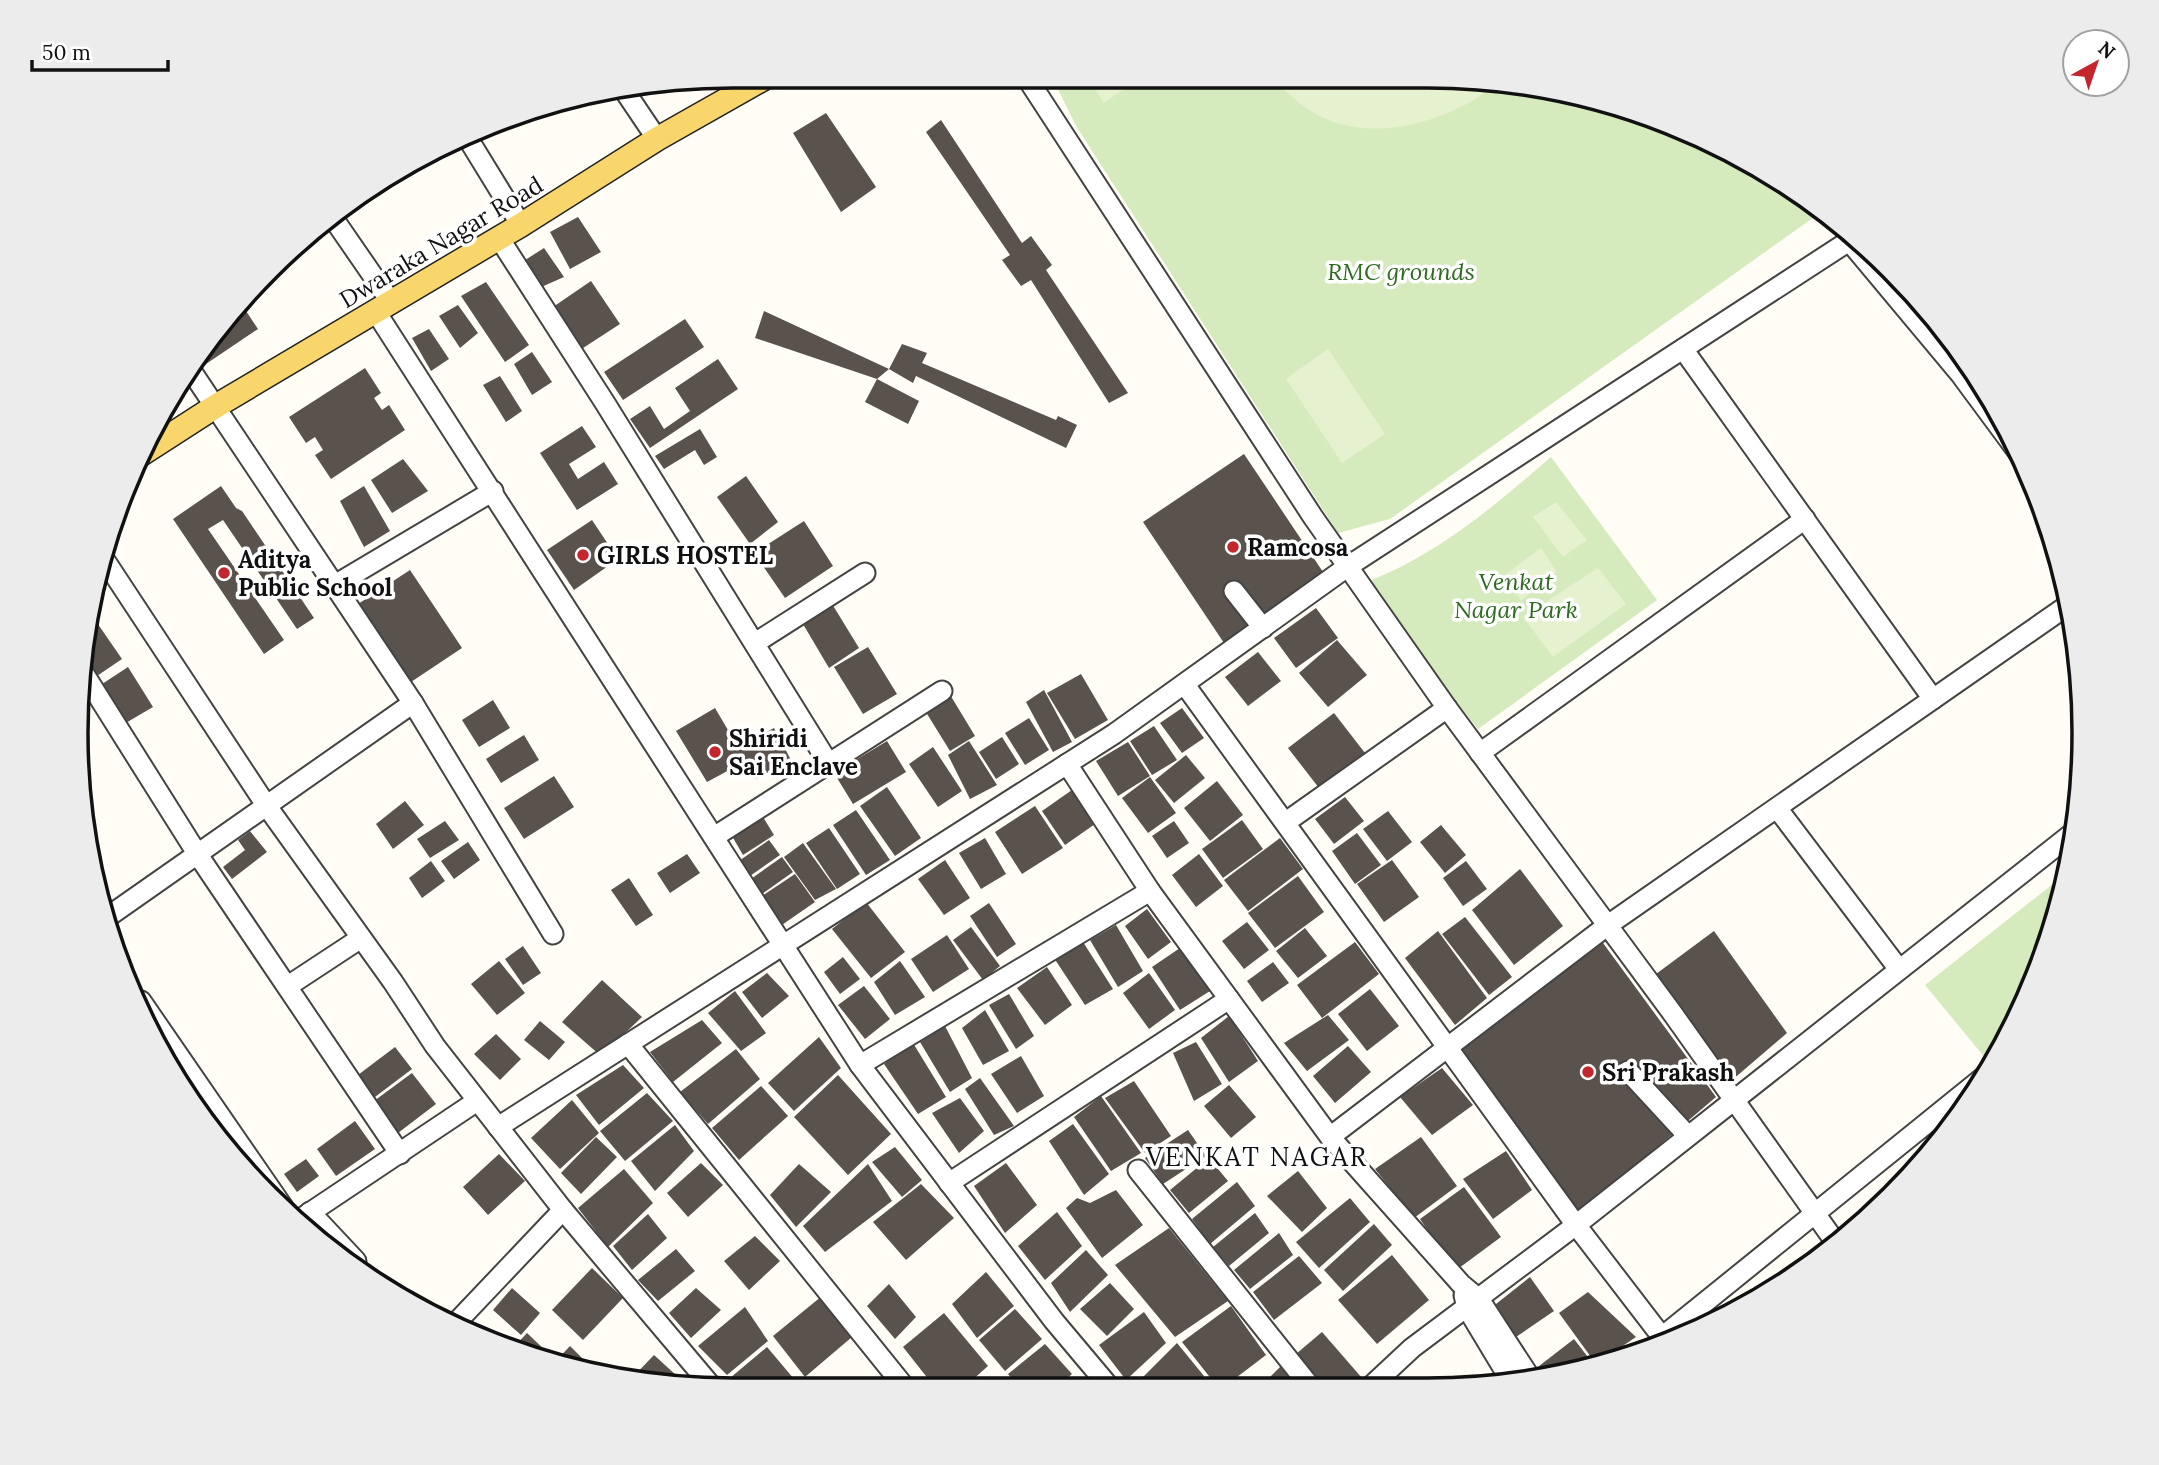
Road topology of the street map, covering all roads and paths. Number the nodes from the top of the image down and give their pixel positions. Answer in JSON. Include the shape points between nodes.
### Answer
{"nodes":[{"id":1,"x":747,"y":88,"type":"edge"},
{"id":2,"x":1034,"y":88,"type":"edge"},
{"id":3,"x":628,"y":96,"type":"edge"},
{"id":4,"x":657,"y":139,"type":"junction"},
{"id":5,"x":471,"y":144,"type":"edge"},
{"id":6,"x":336,"y":224,"type":"edge"},
{"id":7,"x":521,"y":225,"type":"junction"},
{"id":8,"x":499,"y":238,"type":"junction"},
{"id":9,"x":1847,"y":244,"type":"edge"},
{"id":10,"x":1878,"y":271,"type":"edge"},
{"id":11,"x":383,"y":307,"type":"junction"},
{"id":12,"x":1931,"y":331,"type":"edge"},
{"id":13,"x":1683,"y":349,"type":"junction"},
{"id":14,"x":195,"y":376,"type":"edge"},
{"id":15,"x":216,"y":407,"type":"junction"},
{"id":16,"x":154,"y":447,"type":"edge"},
{"id":17,"x":493,"y":491,"type":"junction"},
{"id":18,"x":1805,"y":519,"type":"junction"},
{"id":19,"x":109,"y":566,"type":"edge"},
{"id":20,"x":1347,"y":566,"type":"junction"},
{"id":21,"x":865,"y":573,"type":"dead end"},
{"id":22,"x":335,"y":585,"type":"junction"},
{"id":23,"x":1234,"y":591,"type":"dead end"},
{"id":24,"x":2060,"y":611,"type":"edge"},
{"id":25,"x":1263,"y":628,"type":"junction"},
{"id":26,"x":755,"y":643,"type":"junction"},
{"id":27,"x":90,"y":681,"type":"edge"},
{"id":28,"x":1185,"y":685,"type":"junction"},
{"id":29,"x":942,"y":691,"type":"dead end"},
{"id":30,"x":1933,"y":699,"type":"junction"},
{"id":31,"x":413,"y":703,"type":"junction"},
{"id":32,"x":1447,"y":708,"type":"junction"},
{"id":33,"x":1480,"y":753,"type":"junction"},
{"id":34,"x":829,"y":764,"type":"junction"},
{"id":35,"x":1067,"y":764,"type":"junction"},
{"id":36,"x":266,"y":805,"type":"junction"},
{"id":37,"x":1777,"y":808,"type":"junction"},
{"id":38,"x":1286,"y":822,"type":"junction"},
{"id":39,"x":714,"y":838,"type":"junction"},
{"id":40,"x":2062,"y":841,"type":"edge"},
{"id":41,"x":198,"y":855,"type":"junction"},
{"id":42,"x":1150,"y":891,"type":"junction"},
{"id":43,"x":113,"y":912,"type":"edge"},
{"id":44,"x":1608,"y":926,"type":"junction"},
{"id":45,"x":553,"y":934,"type":"dead end"},
{"id":46,"x":361,"y":938,"type":"junction"},
{"id":47,"x":783,"y":945,"type":"junction"},
{"id":48,"x":1898,"y":968,"type":"junction"},
{"id":49,"x":288,"y":986,"type":"junction"},
{"id":50,"x":1229,"y":999,"type":"junction"},
{"id":51,"x":159,"y":1027,"type":"edge"},
{"id":52,"x":628,"y":1044,"type":"junction"},
{"id":53,"x":1450,"y":1047,"type":"junction"},
{"id":54,"x":860,"y":1065,"type":"junction"},
{"id":55,"x":1628,"y":1071,"type":"dead end"},
{"id":56,"x":1959,"y":1097,"type":"edge"},
{"id":57,"x":1732,"y":1100,"type":"junction"},
{"id":58,"x":477,"y":1101,"type":"junction"},
{"id":59,"x":498,"y":1127,"type":"junction"},
{"id":60,"x":1688,"y":1136,"type":"junction"},
{"id":61,"x":1330,"y":1137,"type":"junction"},
{"id":62,"x":400,"y":1154,"type":"junction"},
{"id":63,"x":253,"y":1163,"type":"edge"},
{"id":64,"x":1138,"y":1170,"type":"dead end"},
{"id":65,"x":949,"y":1183,"type":"junction"},
{"id":66,"x":563,"y":1210,"type":"junction"},
{"id":67,"x":1812,"y":1213,"type":"junction"},
{"id":68,"x":305,"y":1215,"type":"edge"},
{"id":69,"x":1576,"y":1225,"type":"junction"},
{"id":70,"x":1830,"y":1235,"type":"edge"},
{"id":71,"x":1473,"y":1304,"type":"junction"},
{"id":72,"x":461,"y":1317,"type":"edge"},
{"id":73,"x":1683,"y":1324,"type":"edge"},
{"id":74,"x":1659,"y":1333,"type":"edge"},
{"id":75,"x":1524,"y":1370,"type":"edge"},
{"id":76,"x":1507,"y":1372,"type":"edge"},
{"id":77,"x":703,"y":1377,"type":"edge"},
{"id":78,"x":897,"y":1378,"type":"edge"},
{"id":79,"x":1102,"y":1378,"type":"edge"},
{"id":80,"x":1303,"y":1378,"type":"edge"},
{"id":81,"x":1380,"y":1378,"type":"edge"}],
"edges":[{"from":1,"to":4,"type":"main road","name":"Dwaraka Nagar Road"},
{"from":2,"to":20,"type":"street"},
{"from":3,"to":4,"type":"street"},
{"from":4,"to":7,"type":"main road","name":"Dwaraka Nagar Road"},
{"from":5,"to":7,"type":"street"},
{"from":6,"to":11,"type":"street"},
{"from":7,"to":8,"type":"main road","name":"Dwaraka Nagar Road"},
{"from":8,"to":11,"type":"main road","name":"Dwaraka Nagar Road"},
{"from":8,"to":26,"type":"street"},
{"from":9,"to":13,"type":"street"},
{"from":10,"to":12,"type":"street"},
{"from":11,"to":15,"type":"main road","name":"Dwaraka Nagar Road"},
{"from":11,"to":17,"type":"street"},
{"from":13,"to":18,"type":"street"},
{"from":13,"to":20,"type":"street"},
{"from":14,"to":15,"type":"street"},
{"from":15,"to":16,"type":"main road","name":"Dwaraka Nagar Road"},
{"from":15,"to":22,"type":"street"},
{"from":17,"to":22,"type":"street"},
{"from":17,"to":39,"type":"street"},
{"from":18,"to":30,"type":"street"},
{"from":18,"to":33,"type":"street"},
{"from":19,"to":36,"type":"street"},
{"from":20,"to":25,"type":"street"},
{"from":20,"to":32,"type":"street"},
{"from":21,"to":26,"type":"street"},
{"from":22,"to":31,"type":"street"},
{"from":23,"to":25,"type":"street"},
{"from":24,"to":30,"type":"street"},
{"from":25,"to":28,"type":"street"},
{"from":26,"to":34,"type":"street"},
{"from":27,"to":41,"type":"street"},
{"from":28,"to":35,"type":"street"},
{"from":28,"to":38,"type":"street"},
{"from":29,"to":34,"type":"street"},
{"from":30,"to":37,"type":"street"},
{"from":31,"to":36,"type":"street"},
{"from":31,"to":45,"type":"street"},
{"from":32,"to":33,"type":"street"},
{"from":32,"to":38,"type":"street"},
{"from":33,"to":44,"type":"street"},
{"from":34,"to":39,"type":"street"},
{"from":35,"to":42,"type":"street"},
{"from":35,"to":47,"type":"street"},
{"from":36,"to":41,"type":"street"},
{"from":36,"to":46,"type":"street"},
{"from":37,"to":44,"type":"street"},
{"from":37,"to":48,"type":"street"},
{"from":38,"to":53,"type":"street"},
{"from":39,"to":47,"type":"street"},
{"from":40,"to":48,"type":"street"},
{"from":41,"to":43,"type":"street"},
{"from":41,"to":49,"type":"street"},
{"from":42,"to":50,"type":"street"},
{"from":42,"to":54,"type":"street"},
{"from":44,"to":53,"type":"street"},
{"from":44,"to":57,"type":"street"},
{"from":46,"to":49,"type":"street"},
{"from":46,"to":58,"type":"street"},
{"from":47,"to":52,"type":"street"},
{"from":47,"to":54,"type":"street"},
{"from":48,"to":57,"type":"street"},
{"from":49,"to":62,"type":"street"},
{"from":50,"to":61,"type":"street"},
{"from":50,"to":65,"type":"street"},
{"from":51,"to":63,"type":"street"},
{"from":52,"to":59,"type":"street"},
{"from":52,"to":78,"type":"street"},
{"from":53,"to":61,"type":"street"},
{"from":53,"to":69,"type":"street"},
{"from":54,"to":65,"type":"street"},
{"from":55,"to":60,"type":"street"},
{"from":56,"to":67,"type":"street"},
{"from":57,"to":60,"type":"street"},
{"from":57,"to":67,"type":"street"},
{"from":58,"to":59,"type":"street"},
{"from":58,"to":62,"type":"street"},
{"from":59,"to":66,"type":"street"},
{"from":60,"to":69,"type":"street"},
{"from":61,"to":71,"type":"street","via":[[1461,1284]]},
{"from":62,"to":68,"type":"street"},
{"from":64,"to":80,"type":"street"},
{"from":65,"to":79,"type":"street"},
{"from":66,"to":72,"type":"street"},
{"from":66,"to":77,"type":"street"},
{"from":67,"to":70,"type":"street"},
{"from":67,"to":73,"type":"street"},
{"from":69,"to":71,"type":"street"},
{"from":69,"to":74,"type":"street"},
{"from":71,"to":75,"type":"street"},
{"from":71,"to":76,"type":"street"},
{"from":71,"to":81,"type":"street"}]}
